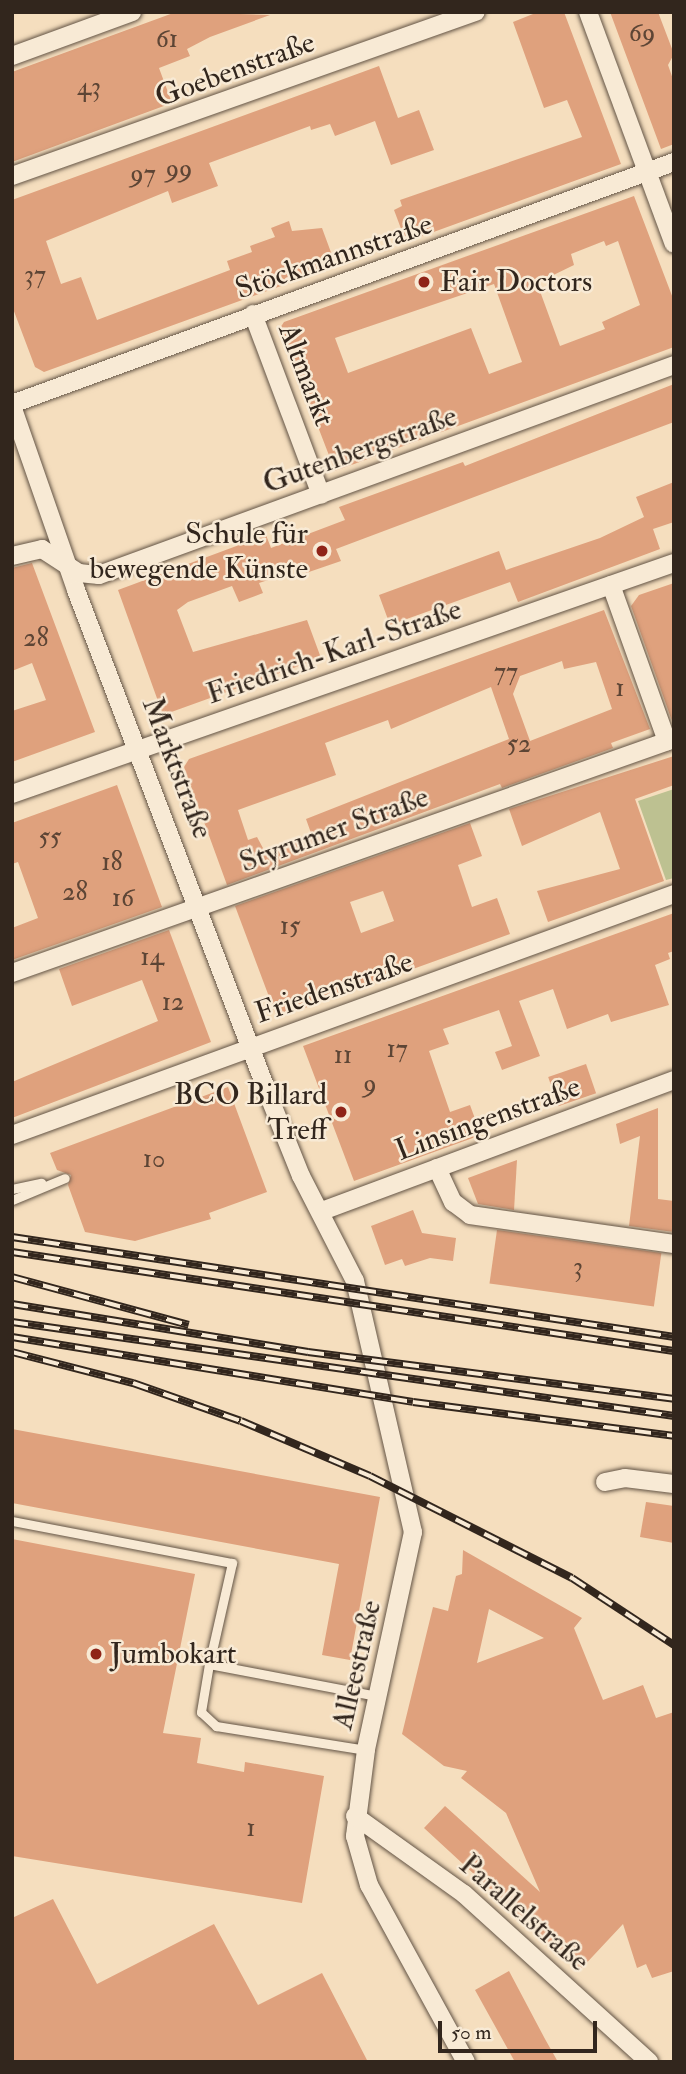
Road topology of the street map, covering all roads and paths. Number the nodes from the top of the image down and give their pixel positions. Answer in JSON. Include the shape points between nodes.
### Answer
{"nodes":[{"id":1,"x":132,"y":12,"type":"edge"},
{"id":2,"x":476,"y":12,"type":"edge"},
{"id":3,"x":588,"y":12,"type":"edge"},
{"id":4,"x":12,"y":56,"type":"edge"},
{"id":5,"x":674,"y":162,"type":"edge"},
{"id":6,"x":647,"y":172,"type":"junction"},
{"id":7,"x":12,"y":177,"type":"edge"},
{"id":8,"x":674,"y":244,"type":"edge"},
{"id":9,"x":253,"y":314,"type":"junction"},
{"id":10,"x":674,"y":365,"type":"edge"},
{"id":11,"x":12,"y":405,"type":"edge"},
{"id":12,"x":321,"y":495,"type":"junction"},
{"id":13,"x":15,"y":555,"type":"edge"},
{"id":14,"x":674,"y":563,"type":"edge"},
{"id":15,"x":67,"y":565,"type":"junction"},
{"id":16,"x":611,"y":585,"type":"junction"},
{"id":17,"x":671,"y":740,"type":"edge"},
{"id":18,"x":141,"y":750,"type":"junction"},
{"id":19,"x":12,"y":794,"type":"edge"},
{"id":20,"x":674,"y":894,"type":"edge"},
{"id":21,"x":201,"y":907,"type":"junction"},
{"id":22,"x":12,"y":973,"type":"edge"},
{"id":23,"x":250,"y":1046,"type":"junction"},
{"id":24,"x":674,"y":1080,"type":"edge"},
{"id":25,"x":12,"y":1135,"type":"edge"},
{"id":26,"x":437,"y":1168,"type":"junction"},
{"id":27,"x":12,"y":1189,"type":"edge"},
{"id":28,"x":12,"y":1200,"type":"edge"},
{"id":29,"x":322,"y":1211,"type":"junction"},
{"id":30,"x":674,"y":1244,"type":"edge"},
{"id":31,"x":348,"y":1262,"type":"joint"},
{"id":32,"x":604,"y":1482,"type":"dead end"},
{"id":33,"x":674,"y":1484,"type":"edge"},
{"id":34,"x":12,"y":1521,"type":"edge"},
{"id":35,"x":209,"y":1664,"type":"junction"},
{"id":36,"x":377,"y":1696,"type":"junction"},
{"id":37,"x":366,"y":1750,"type":"junction"},
{"id":38,"x":355,"y":1816,"type":"junction"},
{"id":39,"x":466,"y":2062,"type":"edge"},
{"id":40,"x":649,"y":2062,"type":"edge"}],
"edges":[{"from":1,"to":4,"type":"street"},
{"from":2,"to":7,"type":"street","name":"Goebenstraße"},
{"from":3,"to":6,"type":"street"},
{"from":5,"to":6,"type":"street","name":"Stöckmannstraße"},
{"from":6,"to":8,"type":"street"},
{"from":6,"to":9,"type":"street","name":"Stöckmannstraße"},
{"from":9,"to":11,"type":"street","name":"Stöckmannstraße"},
{"from":9,"to":12,"type":"street","name":"Altmarkt"},
{"from":10,"to":12,"type":"street","name":"Gutenbergstraße"},
{"from":11,"to":15,"type":"street","name":"Marktstraße"},
{"from":12,"to":15,"type":"street","name":"Gutenbergstraße","via":[[99,575],[86,576]]},
{"from":13,"to":15,"type":"street","name":"Gutenbergstraße","via":[[42,549]]},
{"from":14,"to":16,"type":"street","name":"Friedrich-Karl-Straße"},
{"from":15,"to":18,"type":"street","name":"Marktstraße"},
{"from":16,"to":17,"type":"street"},
{"from":16,"to":18,"type":"street","name":"Friedrich-Karl-Straße"},
{"from":17,"to":21,"type":"street","name":"Styrumer Straße"},
{"from":18,"to":19,"type":"street","name":"Friedrich-Karl-Straße"},
{"from":18,"to":21,"type":"street","name":"Marktstraße"},
{"from":20,"to":23,"type":"street","name":"Friedenstraße"},
{"from":21,"to":22,"type":"street","name":"Styrumer Straße"},
{"from":21,"to":23,"type":"street","name":"Marktstraße"},
{"from":23,"to":25,"type":"street","name":"Friedenstraße"},
{"from":23,"to":29,"type":"street","name":"Marktstraße","via":[[301,1176]]},
{"from":24,"to":26,"type":"street","name":"Linsingenstraße"},
{"from":26,"to":29,"type":"street","name":"Linsingenstraße"},
{"from":26,"to":30,"type":"street","via":[[453,1202],[470,1215]]},
{"from":27,"to":28,"type":"lane","via":[[65,1178]]},
{"from":29,"to":31,"type":"street","name":"Marktstraße"},
{"from":31,"to":36,"type":"street","name":"Alleestraße","via":[[413,1532]]},
{"from":32,"to":33,"type":"street","via":[[625,1478]]},
{"from":34,"to":35,"type":"lane","via":[[232,1563]]},
{"from":35,"to":36,"type":"lane"},
{"from":35,"to":37,"type":"lane","via":[[201,1712],[216,1726]]},
{"from":36,"to":37,"type":"street","name":"Alleestraße"},
{"from":37,"to":38,"type":"street","name":"Alleestraße"},
{"from":38,"to":39,"type":"street","name":"Alleestraße","via":[[369,1885]]},
{"from":38,"to":40,"type":"street","name":"Parallelstraße","via":[[464,1894]]}]}
